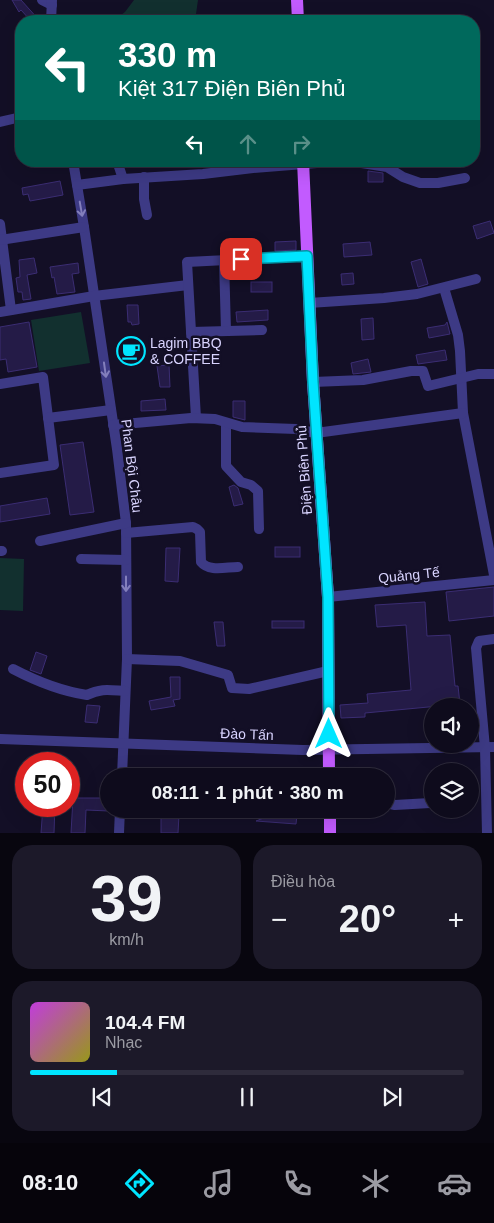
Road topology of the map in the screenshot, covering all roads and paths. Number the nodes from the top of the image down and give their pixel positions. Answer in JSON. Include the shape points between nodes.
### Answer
{"nodes":[{"id":1,"x":297,"y":0,"type":"edge"},
{"id":2,"x":49,"y":2,"type":"edge"},
{"id":3,"x":50,"y":15,"type":"edge"},
{"id":4,"x":298,"y":15,"type":"edge"},
{"id":5,"x":15,"y":118,"type":"edge"},
{"id":6,"x":0,"y":122,"type":"edge"},
{"id":7,"x":74,"y":167,"type":"edge"},
{"id":8,"x":119,"y":167,"type":"edge"},
{"id":9,"x":263,"y":167,"type":"edge"},
{"id":10,"x":304,"y":167,"type":"edge"},
{"id":11,"x":387,"y":167,"type":"edge"},
{"id":12,"x":144,"y":177,"type":"junction"},
{"id":13,"x":465,"y":178,"type":"dead end"},
{"id":14,"x":123,"y":179,"type":"junction"},
{"id":15,"x":77,"y":185,"type":"junction"},
{"id":16,"x":147,"y":215,"type":"dead end"},
{"id":17,"x":0,"y":224,"type":"edge"},
{"id":18,"x":84,"y":226,"type":"junction"},
{"id":19,"x":1,"y":240,"type":"edge"},
{"id":20,"x":307,"y":256,"type":"junction"},
{"id":21,"x":224,"y":260,"type":"junction"},
{"id":22,"x":476,"y":280,"type":"dead end"},
{"id":23,"x":188,"y":284,"type":"junction"},
{"id":24,"x":444,"y":288,"type":"junction"},
{"id":25,"x":94,"y":296,"type":"junction"},
{"id":26,"x":309,"y":303,"type":"junction"},
{"id":27,"x":5,"y":311,"type":"edge"},
{"id":28,"x":262,"y":330,"type":"dead end"},
{"id":29,"x":226,"y":331,"type":"junction"},
{"id":30,"x":191,"y":332,"type":"junction"},
{"id":31,"x":494,"y":374,"type":"edge"},
{"id":32,"x":461,"y":378,"type":"junction"},
{"id":33,"x":313,"y":382,"type":"junction"},
{"id":34,"x":0,"y":384,"type":"edge"},
{"id":35,"x":111,"y":410,"type":"junction"},
{"id":36,"x":463,"y":413,"type":"junction"},
{"id":37,"x":48,"y":418,"type":"junction"},
{"id":38,"x":196,"y":418,"type":"junction"},
{"id":39,"x":226,"y":423,"type":"junction"},
{"id":40,"x":114,"y":425,"type":"junction"},
{"id":41,"x":316,"y":433,"type":"junction"},
{"id":42,"x":0,"y":473,"type":"edge"},
{"id":43,"x":126,"y":528,"type":"junction"},
{"id":44,"x":258,"y":529,"type":"dead end"},
{"id":45,"x":40,"y":541,"type":"dead end"},
{"id":46,"x":81,"y":559,"type":"dead end"},
{"id":47,"x":126,"y":560,"type":"junction"},
{"id":48,"x":238,"y":567,"type":"dead end"},
{"id":49,"x":494,"y":574,"type":"edge"},
{"id":50,"x":494,"y":580,"type":"edge"},
{"id":51,"x":328,"y":597,"type":"junction"},
{"id":52,"x":494,"y":639,"type":"edge"},
{"id":53,"x":127,"y":659,"type":"junction"},
{"id":54,"x":13,"y":669,"type":"dead end"},
{"id":55,"x":328,"y":671,"type":"junction"},
{"id":56,"x":125,"y":691,"type":"junction"},
{"id":57,"x":0,"y":739,"type":"edge"},
{"id":58,"x":123,"y":743,"type":"junction"},
{"id":59,"x":489,"y":747,"type":"edge"},
{"id":60,"x":329,"y":750,"type":"junction"},
{"id":61,"x":122,"y":768,"type":"edge"},
{"id":62,"x":329,"y":768,"type":"edge"},
{"id":63,"x":424,"y":803,"type":"edge"},
{"id":64,"x":395,"y":805,"type":"edge"},
{"id":65,"x":120,"y":818,"type":"edge"},
{"id":66,"x":330,"y":818,"type":"edge"},
{"id":67,"x":119,"y":833,"type":"edge"},
{"id":68,"x":330,"y":833,"type":"edge"},
{"id":69,"x":487,"y":833,"type":"edge"}],
"edges":[{"from":1,"to":4,"type":"main road"},
{"from":2,"to":3,"type":"street"},
{"from":5,"to":6,"type":"street"},
{"from":7,"to":15,"type":"street","name":"Phan Bội Châu"},
{"from":8,"to":14,"type":"street"},
{"from":9,"to":12,"type":"street"},
{"from":10,"to":20,"type":"main road","name":"Điện Biên Phủ"},
{"from":11,"to":13,"type":"street","via":[[420,183]]},
{"from":12,"to":14,"type":"street"},
{"from":12,"to":16,"type":"street"},
{"from":14,"to":15,"type":"street"},
{"from":15,"to":18,"type":"street","name":"Phan Bội Châu","one_way":true},
{"from":17,"to":19,"type":"street"},
{"from":18,"to":19,"type":"street"},
{"from":18,"to":25,"type":"street","name":"Phan Bội Châu"},
{"from":19,"to":27,"type":"street"},
{"from":20,"to":21,"type":"street"},
{"from":20,"to":26,"type":"main road","name":"Điện Biên Phủ"},
{"from":21,"to":23,"type":"street","via":[[187,262]]},
{"from":21,"to":29,"type":"street"},
{"from":22,"to":24,"type":"street"},
{"from":23,"to":25,"type":"street"},
{"from":23,"to":30,"type":"street"},
{"from":24,"to":26,"type":"street","via":[[384,298]]},
{"from":24,"to":32,"type":"street","via":[[458,334]]},
{"from":25,"to":27,"type":"street"},
{"from":25,"to":35,"type":"street","name":"Phan Bội Châu","one_way":true},
{"from":26,"to":33,"type":"main road","name":"Điện Biên Phủ"},
{"from":28,"to":29,"type":"street"},
{"from":29,"to":30,"type":"street"},
{"from":30,"to":38,"type":"street"},
{"from":31,"to":32,"type":"street"},
{"from":32,"to":33,"type":"street","via":[[428,386],[423,371],[411,371],[363,380]]},
{"from":32,"to":36,"type":"street"},
{"from":33,"to":41,"type":"main road","name":"Điện Biên Phủ"},
{"from":34,"to":37,"type":"street","via":[[43,378]]},
{"from":35,"to":37,"type":"street"},
{"from":35,"to":40,"type":"street","name":"Phan Bội Châu"},
{"from":36,"to":41,"type":"street"},
{"from":36,"to":49,"type":"street"},
{"from":37,"to":42,"type":"street","via":[[54,465]]},
{"from":38,"to":39,"type":"street"},
{"from":38,"to":40,"type":"street"},
{"from":39,"to":41,"type":"street"},
{"from":39,"to":44,"type":"street","via":[[226,466],[240,482],[258,491]]},
{"from":40,"to":43,"type":"street","name":"Phan Bội Châu"},
{"from":41,"to":51,"type":"main road","name":"Điện Biên Phủ"},
{"from":43,"to":45,"type":"street"},
{"from":43,"to":47,"type":"street","name":"Phan Bội Châu"},
{"from":43,"to":48,"type":"street","via":[[193,527],[200,532],[201,562],[204,565],[210,568]]},
{"from":46,"to":47,"type":"street"},
{"from":47,"to":53,"type":"street","name":"Phan Bội Châu","one_way":true},
{"from":50,"to":51,"type":"street","name":"Quảng Tế"},
{"from":51,"to":55,"type":"main road","name":"Điện Biên Phủ"},
{"from":52,"to":59,"type":"street","via":[[479,641],[476,648]]},
{"from":53,"to":55,"type":"street","via":[[180,661],[228,675],[232,688],[249,689]]},
{"from":53,"to":56,"type":"street","name":"Phan Bội Châu"},
{"from":54,"to":56,"type":"street","via":[[46,685],[79,694],[101,690]]},
{"from":55,"to":60,"type":"main road","name":"Điện Biên Phủ"},
{"from":56,"to":58,"type":"street","name":"Phan Bội Châu"},
{"from":57,"to":58,"type":"street","name":"Đào Tấn"},
{"from":58,"to":60,"type":"street","name":"Đào Tấn"},
{"from":58,"to":61,"type":"street","name":"Phan Bội Châu"},
{"from":59,"to":60,"type":"street","name":"Đào Tấn"},
{"from":59,"to":69,"type":"street"},
{"from":60,"to":62,"type":"main road","name":"Điện Biên Phủ"},
{"from":63,"to":64,"type":"street"},
{"from":65,"to":67,"type":"street"},
{"from":66,"to":68,"type":"main road"}]}
